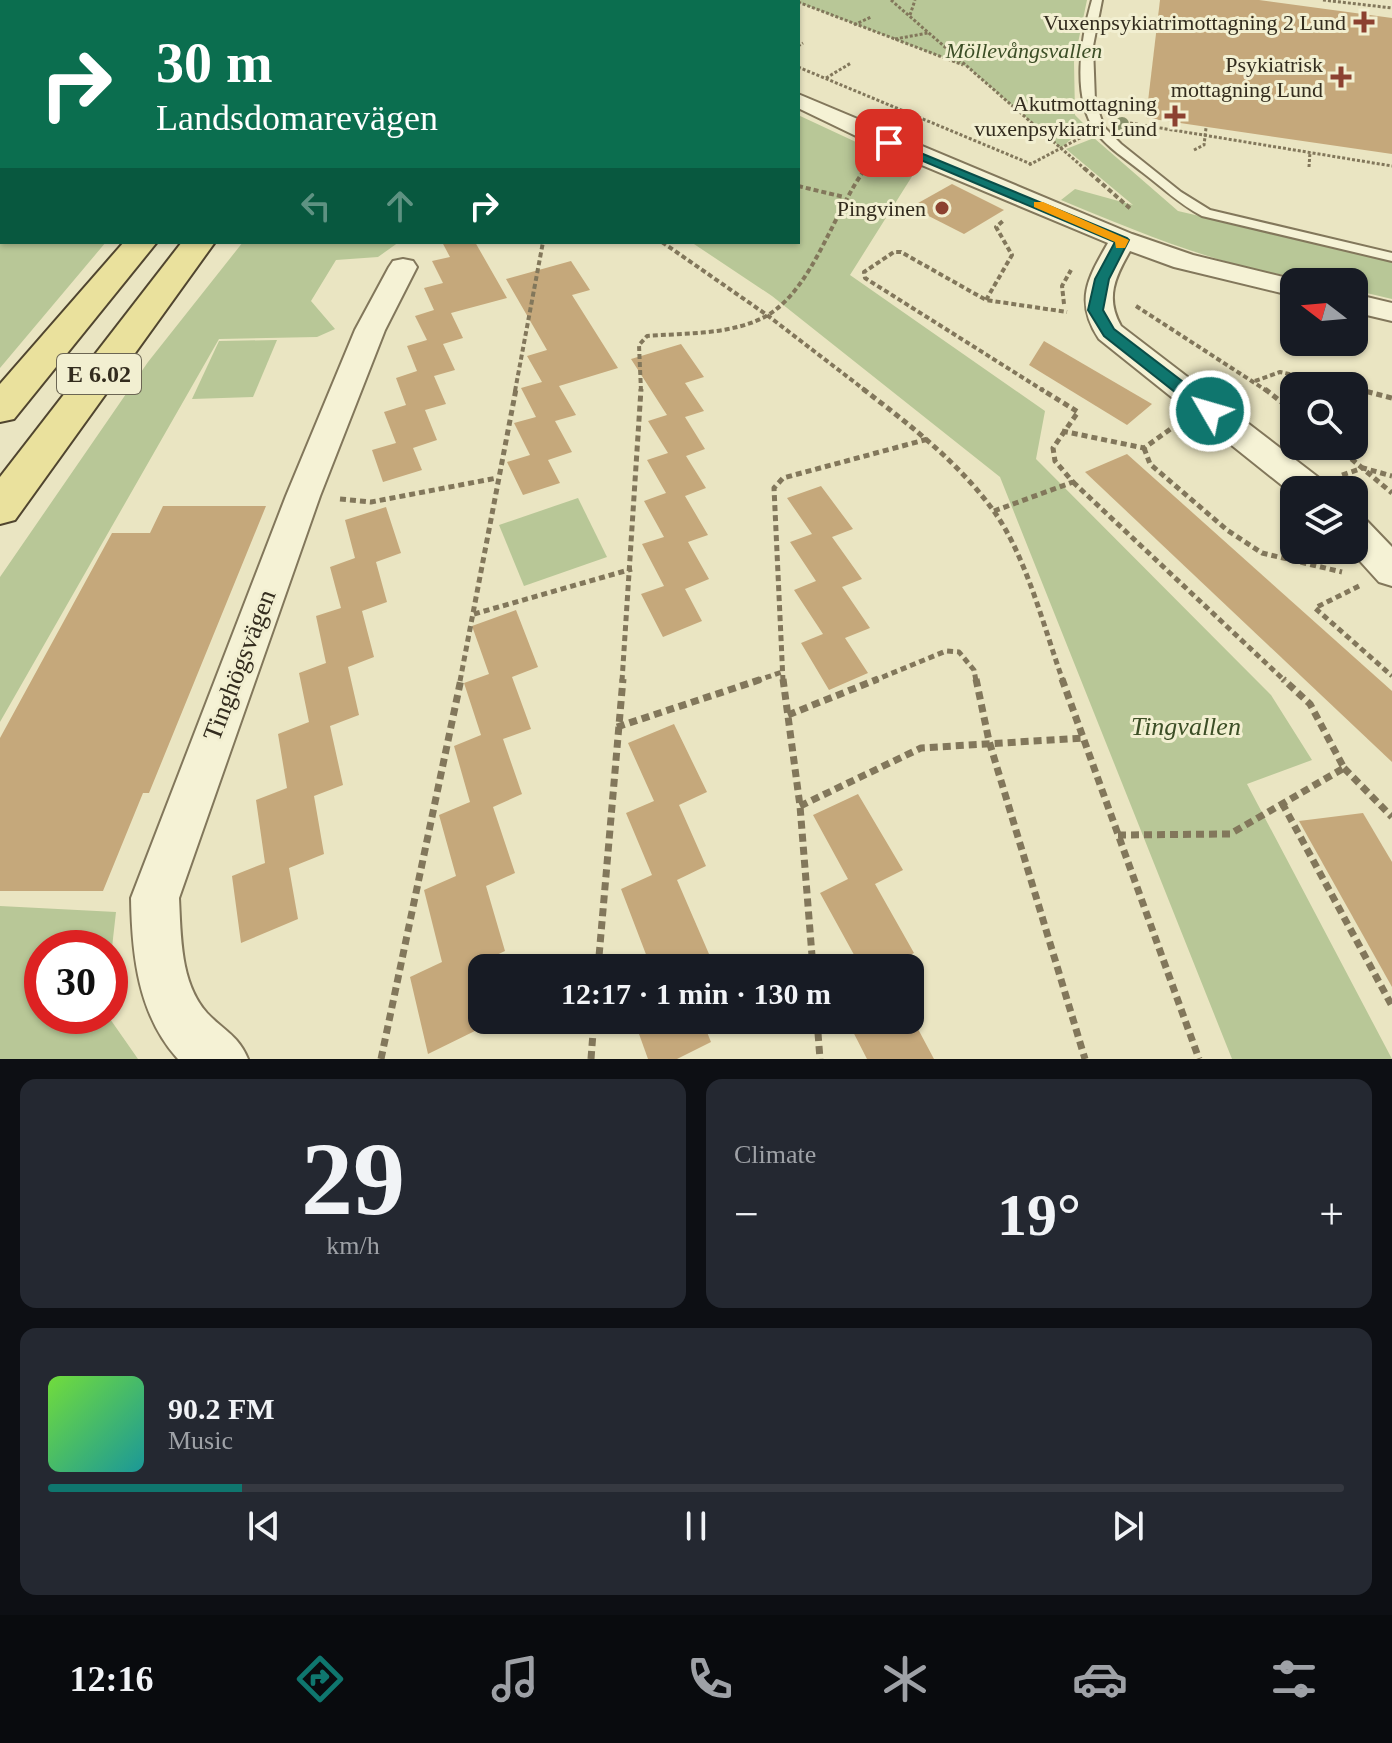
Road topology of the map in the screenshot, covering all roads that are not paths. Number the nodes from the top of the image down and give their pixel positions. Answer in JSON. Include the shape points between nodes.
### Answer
{"nodes":[{"id":1,"x":1097,"y":0,"type":"edge"},
{"id":2,"x":800,"y":101,"type":"edge"},
{"id":3,"x":1131,"y":228,"type":"junction"},
{"id":4,"x":139,"y":244,"type":"edge"},
{"id":5,"x":198,"y":244,"type":"edge"},
{"id":6,"x":1392,"y":257,"type":"edge"},
{"id":7,"x":403,"y":267,"type":"dead end"},
{"id":8,"x":1280,"y":285,"type":"edge"},
{"id":9,"x":1368,"y":306,"type":"edge"},
{"id":10,"x":1392,"y":312,"type":"edge"},
{"id":11,"x":0,"y":409,"type":"edge"},
{"id":12,"x":1294,"y":476,"type":"edge"},
{"id":13,"x":0,"y":508,"type":"edge"},
{"id":14,"x":1368,"y":553,"type":"edge"},
{"id":15,"x":1382,"y":575,"type":"edge"},
{"id":16,"x":221,"y":1059,"type":"edge"}],
"edges":[{"from":1,"to":6,"type":"lane","via":[[1088,58],[1089,104],[1096,122],[1192,207]]},
{"from":2,"to":3,"type":"street","via":[[993,186]]},
{"from":3,"to":8,"type":"street","via":[[1184,261]]},
{"from":3,"to":12,"type":"street","via":[[1097,292],[1095,310],[1109,332]]},
{"from":4,"to":11,"type":"main road","number":"E 6.02"},
{"from":5,"to":13,"type":"main road","number":"E 6.02"},
{"from":7,"to":16,"type":"street","name":"Tinghögsvägen","via":[[370,330],[303,496],[155,898],[156,956],[172,1009]]},
{"from":9,"to":10,"type":"street"},
{"from":14,"to":15,"type":"street"}]}
